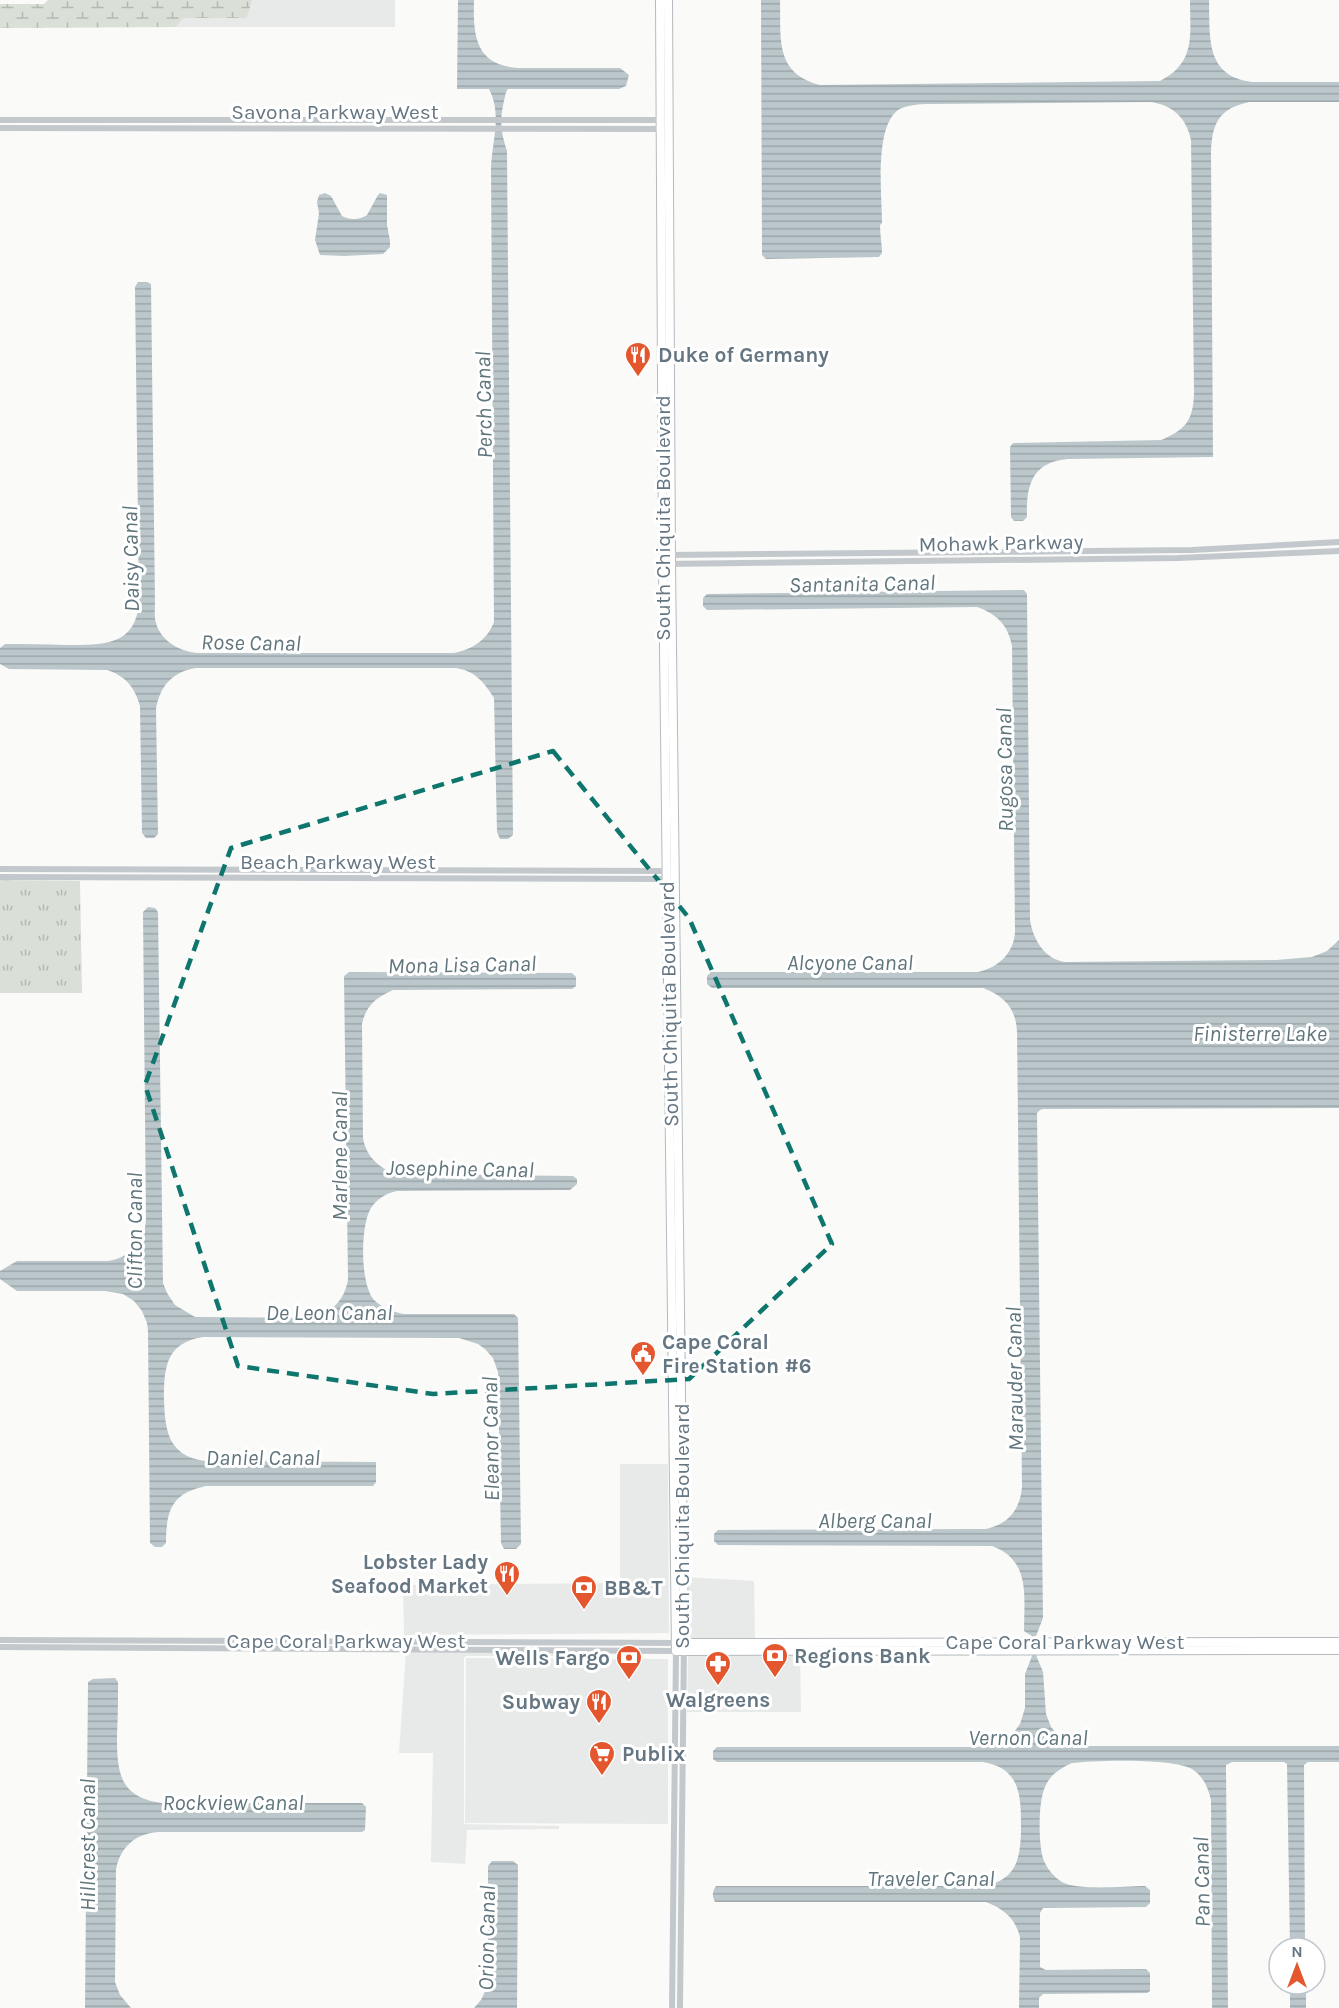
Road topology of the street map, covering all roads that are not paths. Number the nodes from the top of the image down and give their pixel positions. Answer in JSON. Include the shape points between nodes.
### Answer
{"nodes":[{"id":1,"x":660,"y":0,"type":"edge"},
{"id":2,"x":668,"y":0,"type":"edge"},
{"id":3,"x":0,"y":120,"type":"edge"},
{"id":4,"x":665,"y":124,"type":"junction"},
{"id":5,"x":0,"y":128,"type":"edge"},
{"id":6,"x":1339,"y":542,"type":"edge"},
{"id":7,"x":1339,"y":551,"type":"edge"},
{"id":8,"x":667,"y":560,"type":"junction"},
{"id":9,"x":0,"y":869,"type":"edge"},
{"id":10,"x":671,"y":875,"type":"junction"},
{"id":11,"x":0,"y":877,"type":"edge"},
{"id":12,"x":0,"y":1640,"type":"edge"},
{"id":13,"x":553,"y":1641,"type":"junction"},
{"id":14,"x":595,"y":1641,"type":"junction"},
{"id":15,"x":828,"y":1642,"type":"junction"},
{"id":16,"x":935,"y":1642,"type":"junction"},
{"id":17,"x":1339,"y":1642,"type":"edge"},
{"id":18,"x":680,"y":1646,"type":"junction"},
{"id":19,"x":1024,"y":1646,"type":"junction"},
{"id":20,"x":1045,"y":1646,"type":"junction"},
{"id":21,"x":0,"y":1647,"type":"edge"},
{"id":22,"x":514,"y":1650,"type":"junction"},
{"id":23,"x":564,"y":1650,"type":"junction"},
{"id":24,"x":773,"y":1650,"type":"junction"},
{"id":25,"x":882,"y":1650,"type":"junction"},
{"id":26,"x":1339,"y":1650,"type":"edge"},
{"id":27,"x":672,"y":2008,"type":"edge"},
{"id":28,"x":680,"y":2008,"type":"edge"}],
"edges":[{"from":1,"to":4,"type":"main road","name":"South Chiquita Boulevard"},
{"from":2,"to":4,"type":"main road","name":"South Chiquita Boulevard"},
{"from":3,"to":4,"type":"street","name":"Savona Parkway West","via":[[507,120]]},
{"from":4,"to":5,"type":"street","name":"Savona Parkway West","via":[[507,128]]},
{"from":4,"to":8,"type":"main road","name":"South Chiquita Boulevard"},
{"from":6,"to":8,"type":"street","name":"Mohawk Parkway","via":[[1192,550]]},
{"from":7,"to":8,"type":"street","name":"Mohawk Parkway","via":[[1186,558]]},
{"from":8,"to":10,"type":"main road","name":"South Chiquita Boulevard"},
{"from":9,"to":10,"type":"street","name":"Beach Parkway West"},
{"from":10,"to":11,"type":"street","name":"Beach Parkway West"},
{"from":10,"to":18,"type":"main road","name":"South Chiquita Boulevard"},
{"from":12,"to":13,"type":"street","name":"Cape Coral Parkway West"},
{"from":13,"to":14,"type":"street","name":"Cape Coral Parkway West"},
{"from":13,"to":22,"type":"street","via":[[518,1645]]},
{"from":14,"to":18,"type":"street","name":"Cape Coral Parkway West"},
{"from":14,"to":23,"type":"street"},
{"from":15,"to":16,"type":"main road","name":"Cape Coral Parkway West"},
{"from":15,"to":18,"type":"main road","name":"Cape Coral Parkway West"},
{"from":15,"to":24,"type":"main road","via":[[779,1646]]},
{"from":16,"to":19,"type":"main road","name":"Cape Coral Parkway West"},
{"from":16,"to":25,"type":"main road","via":[[933,1646]]},
{"from":17,"to":20,"type":"main road","name":"Cape Coral Parkway West"},
{"from":18,"to":23,"type":"street","name":"Cape Coral Parkway West"},
{"from":18,"to":24,"type":"main road","name":"Cape Coral Parkway West"},
{"from":18,"to":27,"type":"street","name":"South Chiquita Boulevard"},
{"from":18,"to":28,"type":"street","name":"South Chiquita Boulevard"},
{"from":19,"to":20,"type":"main road","name":"Cape Coral Parkway West"},
{"from":19,"to":25,"type":"main road","name":"Cape Coral Parkway West"},
{"from":20,"to":26,"type":"main road","name":"Cape Coral Parkway West"},
{"from":21,"to":22,"type":"street","name":"Cape Coral Parkway West"},
{"from":22,"to":23,"type":"street","name":"Cape Coral Parkway West"},
{"from":24,"to":25,"type":"main road","name":"Cape Coral Parkway West"}]}
